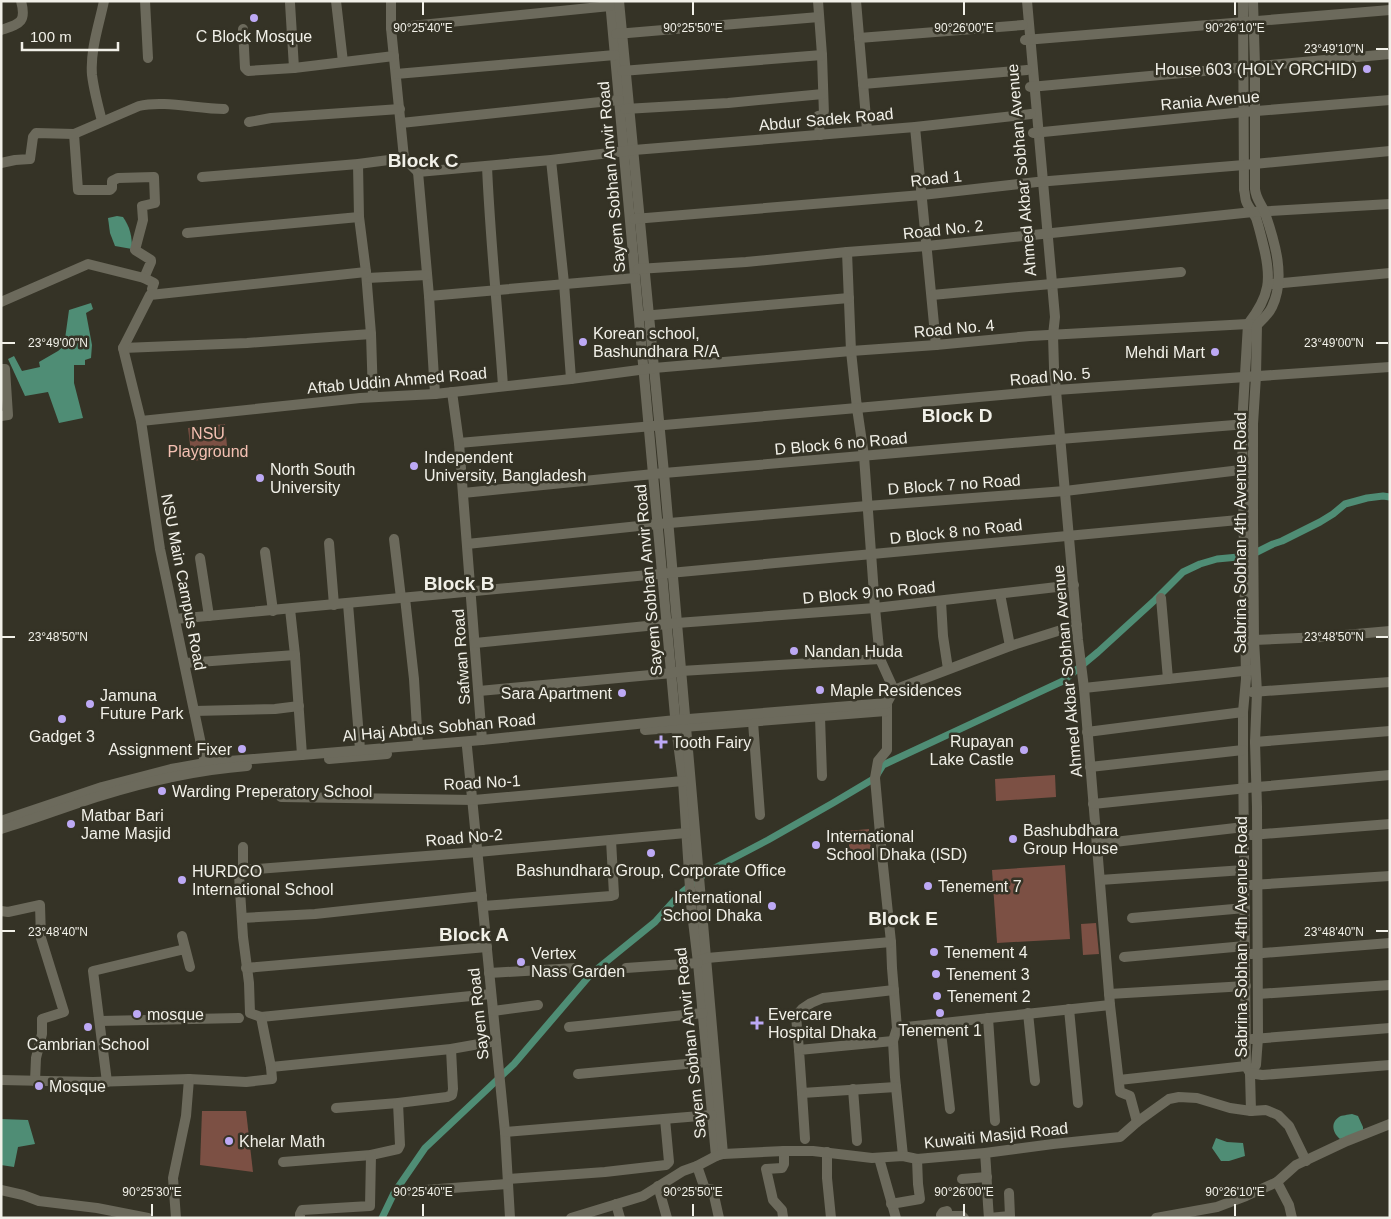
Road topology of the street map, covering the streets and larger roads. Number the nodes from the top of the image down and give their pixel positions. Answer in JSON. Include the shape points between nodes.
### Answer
{"nodes":[{"id":1,"x":21,"y":1,"type":"edge"},
{"id":2,"x":104,"y":1,"type":"edge"},
{"id":3,"x":145,"y":1,"type":"edge"},
{"id":4,"x":336,"y":1,"type":"edge"},
{"id":5,"x":391,"y":1,"type":"edge"},
{"id":6,"x":818,"y":1,"type":"edge"},
{"id":7,"x":856,"y":1,"type":"edge"},
{"id":8,"x":1021,"y":1,"type":"edge"},
{"id":9,"x":1027,"y":1,"type":"edge"},
{"id":10,"x":1243,"y":1,"type":"edge"},
{"id":11,"x":1253,"y":1,"type":"edge"},
{"id":12,"x":290,"y":3,"type":"dead end"},
{"id":13,"x":613,"y":3,"type":"edge"},
{"id":14,"x":1390,"y":10,"type":"edge"},
{"id":15,"x":820,"y":16,"type":"junction"},
{"id":16,"x":1248,"y":21,"type":"junction"},
{"id":17,"x":1023,"y":25,"type":"junction"},
{"id":18,"x":391,"y":28,"type":"junction"},
{"id":19,"x":243,"y":29,"type":"dead end"},
{"id":20,"x":1,"y":30,"type":"edge"},
{"id":21,"x":618,"y":34,"type":"junction"},
{"id":22,"x":858,"y":38,"type":"junction"},
{"id":23,"x":1027,"y":39,"type":"junction"},
{"id":24,"x":822,"y":54,"type":"junction"},
{"id":25,"x":1390,"y":54,"type":"edge"},
{"id":26,"x":394,"y":56,"type":"junction"},
{"id":27,"x":615,"y":56,"type":"junction"},
{"id":28,"x":148,"y":58,"type":"dead end"},
{"id":29,"x":343,"y":62,"type":"junction"},
{"id":30,"x":1255,"y":66,"type":"junction"},
{"id":31,"x":1243,"y":67,"type":"junction"},
{"id":32,"x":297,"y":68,"type":"junction"},
{"id":33,"x":1027,"y":70,"type":"junction"},
{"id":34,"x":621,"y":71,"type":"junction"},
{"id":35,"x":396,"y":74,"type":"junction"},
{"id":36,"x":863,"y":84,"type":"junction"},
{"id":37,"x":1032,"y":87,"type":"junction"},
{"id":38,"x":824,"y":94,"type":"junction"},
{"id":39,"x":1390,"y":100,"type":"edge"},
{"id":40,"x":623,"y":106,"type":"junction"},
{"id":41,"x":224,"y":108,"type":"dead end"},
{"id":42,"x":400,"y":109,"type":"junction"},
{"id":43,"x":1255,"y":111,"type":"junction"},
{"id":44,"x":1244,"y":112,"type":"junction"},
{"id":45,"x":1031,"y":114,"type":"junction"},
{"id":46,"x":102,"y":122,"type":"junction"},
{"id":47,"x":249,"y":122,"type":"dead end"},
{"id":48,"x":401,"y":123,"type":"junction"},
{"id":49,"x":915,"y":127,"type":"junction"},
{"id":50,"x":867,"y":130,"type":"junction"},
{"id":51,"x":1036,"y":132,"type":"junction"},
{"id":52,"x":74,"y":134,"type":"junction"},
{"id":53,"x":820,"y":135,"type":"junction"},
{"id":54,"x":629,"y":151,"type":"junction"},
{"id":55,"x":1390,"y":151,"type":"edge"},
{"id":56,"x":404,"y":158,"type":"junction"},
{"id":57,"x":551,"y":160,"type":"junction"},
{"id":58,"x":1,"y":163,"type":"edge"},
{"id":59,"x":358,"y":164,"type":"junction"},
{"id":60,"x":1249,"y":165,"type":"junction"},
{"id":61,"x":487,"y":166,"type":"junction"},
{"id":62,"x":418,"y":172,"type":"junction"},
{"id":63,"x":202,"y":176,"type":"dead end"},
{"id":64,"x":1040,"y":182,"type":"junction"},
{"id":65,"x":922,"y":195,"type":"junction"},
{"id":66,"x":1390,"y":204,"type":"edge"},
{"id":67,"x":1253,"y":212,"type":"junction"},
{"id":68,"x":1265,"y":212,"type":"junction"},
{"id":69,"x":359,"y":217,"type":"junction"},
{"id":70,"x":635,"y":219,"type":"junction"},
{"id":71,"x":187,"y":233,"type":"dead end"},
{"id":72,"x":1045,"y":233,"type":"junction"},
{"id":73,"x":927,"y":246,"type":"junction"},
{"id":74,"x":847,"y":252,"type":"junction"},
{"id":75,"x":638,"y":272,"type":"junction"},
{"id":76,"x":1181,"y":272,"type":"dead end"},
{"id":77,"x":1390,"y":273,"type":"edge"},
{"id":78,"x":367,"y":275,"type":"junction"},
{"id":79,"x":427,"y":275,"type":"junction"},
{"id":80,"x":144,"y":278,"type":"junction"},
{"id":81,"x":564,"y":283,"type":"junction"},
{"id":82,"x":1050,"y":284,"type":"junction"},
{"id":83,"x":1274,"y":284,"type":"junction"},
{"id":84,"x":496,"y":289,"type":"junction"},
{"id":85,"x":151,"y":292,"type":"junction"},
{"id":86,"x":932,"y":295,"type":"junction"},
{"id":87,"x":429,"y":296,"type":"junction"},
{"id":88,"x":848,"y":298,"type":"junction"},
{"id":89,"x":1,"y":302,"type":"edge"},
{"id":90,"x":644,"y":316,"type":"junction"},
{"id":91,"x":1252,"y":324,"type":"junction"},
{"id":92,"x":371,"y":334,"type":"junction"},
{"id":93,"x":1053,"y":335,"type":"junction"},
{"id":94,"x":936,"y":345,"type":"junction"},
{"id":95,"x":122,"y":348,"type":"junction"},
{"id":96,"x":851,"y":351,"type":"junction"},
{"id":97,"x":1390,"y":367,"type":"edge"},
{"id":98,"x":649,"y":368,"type":"junction"},
{"id":99,"x":1,"y":369,"type":"edge"},
{"id":100,"x":1251,"y":376,"type":"junction"},
{"id":101,"x":571,"y":379,"type":"junction"},
{"id":102,"x":503,"y":386,"type":"junction"},
{"id":103,"x":1056,"y":390,"type":"junction"},
{"id":104,"x":452,"y":392,"type":"junction"},
{"id":105,"x":435,"y":394,"type":"junction"},
{"id":106,"x":373,"y":397,"type":"junction"},
{"id":107,"x":857,"y":408,"type":"junction"},
{"id":108,"x":1,"y":416,"type":"edge"},
{"id":109,"x":141,"y":421,"type":"junction"},
{"id":110,"x":1253,"y":424,"type":"junction"},
{"id":111,"x":1242,"y":425,"type":"junction"},
{"id":112,"x":654,"y":426,"type":"junction"},
{"id":113,"x":1060,"y":439,"type":"junction"},
{"id":114,"x":459,"y":443,"type":"junction"},
{"id":115,"x":864,"y":456,"type":"junction"},
{"id":116,"x":1248,"y":470,"type":"junction"},
{"id":117,"x":664,"y":473,"type":"junction"},
{"id":118,"x":653,"y":474,"type":"junction"},
{"id":119,"x":1065,"y":491,"type":"junction"},
{"id":120,"x":462,"y":493,"type":"junction"},
{"id":121,"x":867,"y":506,"type":"junction"},
{"id":122,"x":1248,"y":519,"type":"junction"},
{"id":123,"x":669,"y":523,"type":"junction"},
{"id":124,"x":658,"y":524,"type":"junction"},
{"id":125,"x":1069,"y":535,"type":"junction"},
{"id":126,"x":394,"y":539,"type":"dead end"},
{"id":127,"x":329,"y":543,"type":"dead end"},
{"id":128,"x":467,"y":544,"type":"junction"},
{"id":129,"x":266,"y":552,"type":"dead end"},
{"id":130,"x":871,"y":555,"type":"junction"},
{"id":131,"x":200,"y":558,"type":"dead end"},
{"id":132,"x":1249,"y":562,"type":"junction"},
{"id":133,"x":668,"y":572,"type":"junction"},
{"id":134,"x":1074,"y":585,"type":"junction"},
{"id":135,"x":471,"y":592,"type":"junction"},
{"id":136,"x":1000,"y":594,"type":"junction"},
{"id":137,"x":403,"y":598,"type":"junction"},
{"id":138,"x":1160,"y":598,"type":"dead end"},
{"id":139,"x":942,"y":601,"type":"junction"},
{"id":140,"x":348,"y":604,"type":"junction"},
{"id":141,"x":334,"y":605,"type":"junction"},
{"id":142,"x":875,"y":608,"type":"junction"},
{"id":143,"x":290,"y":609,"type":"junction"},
{"id":144,"x":273,"y":611,"type":"junction"},
{"id":145,"x":209,"y":616,"type":"junction"},
{"id":146,"x":175,"y":619,"type":"junction"},
{"id":147,"x":672,"y":623,"type":"junction"},
{"id":148,"x":1077,"y":625,"type":"junction"},
{"id":149,"x":1390,"y":631,"type":"edge"},
{"id":150,"x":1254,"y":640,"type":"junction"},
{"id":151,"x":475,"y":643,"type":"junction"},
{"id":152,"x":1010,"y":646,"type":"junction"},
{"id":153,"x":295,"y":655,"type":"junction"},
{"id":154,"x":880,"y":659,"type":"junction"},
{"id":155,"x":185,"y":663,"type":"junction"},
{"id":156,"x":948,"y":669,"type":"junction"},
{"id":157,"x":1251,"y":670,"type":"junction"},
{"id":158,"x":676,"y":672,"type":"junction"},
{"id":159,"x":1168,"y":679,"type":"junction"},
{"id":160,"x":1390,"y":682,"type":"edge"},
{"id":161,"x":1084,"y":683,"type":"junction"},
{"id":162,"x":894,"y":690,"type":"junction"},
{"id":163,"x":479,"y":691,"type":"junction"},
{"id":164,"x":1251,"y":692,"type":"junction"},
{"id":165,"x":299,"y":706,"type":"junction"},
{"id":166,"x":886,"y":707,"type":"junction"},
{"id":167,"x":194,"y":711,"type":"junction"},
{"id":168,"x":1243,"y":712,"type":"junction"},
{"id":169,"x":820,"y":717,"type":"junction"},
{"id":170,"x":753,"y":722,"type":"junction"},
{"id":171,"x":681,"y":724,"type":"junction"},
{"id":172,"x":1390,"y":731,"type":"edge"},
{"id":173,"x":1087,"y":732,"type":"junction"},
{"id":174,"x":482,"y":740,"type":"junction"},
{"id":175,"x":1255,"y":742,"type":"junction"},
{"id":176,"x":418,"y":745,"type":"junction"},
{"id":177,"x":467,"y":747,"type":"junction"},
{"id":178,"x":360,"y":749,"type":"junction"},
{"id":179,"x":1243,"y":750,"type":"junction"},
{"id":180,"x":302,"y":755,"type":"junction"},
{"id":181,"x":205,"y":762,"type":"junction"},
{"id":182,"x":1090,"y":767,"type":"junction"},
{"id":183,"x":1390,"y":775,"type":"edge"},
{"id":184,"x":822,"y":776,"type":"dead end"},
{"id":185,"x":683,"y":781,"type":"junction"},
{"id":186,"x":1257,"y":787,"type":"junction"},
{"id":187,"x":1243,"y":788,"type":"junction"},
{"id":188,"x":282,"y":797,"type":"dead end"},
{"id":189,"x":474,"y":800,"type":"junction"},
{"id":190,"x":1093,"y":804,"type":"junction"},
{"id":191,"x":760,"y":815,"type":"dead end"},
{"id":192,"x":1,"y":821,"type":"edge"},
{"id":193,"x":1390,"y":824,"type":"edge"},
{"id":194,"x":1,"y":829,"type":"edge"},
{"id":195,"x":1244,"y":831,"type":"junction"},
{"id":196,"x":686,"y":833,"type":"junction"},
{"id":197,"x":1256,"y":835,"type":"junction"},
{"id":198,"x":611,"y":840,"type":"junction"},
{"id":199,"x":1097,"y":844,"type":"junction"},
{"id":200,"x":243,"y":847,"type":"dead end"},
{"id":201,"x":478,"y":852,"type":"junction"},
{"id":202,"x":692,"y":859,"type":"junction"},
{"id":203,"x":243,"y":870,"type":"junction"},
{"id":204,"x":1244,"y":870,"type":"junction"},
{"id":205,"x":1390,"y":876,"type":"edge"},
{"id":206,"x":1100,"y":880,"type":"junction"},
{"id":207,"x":1257,"y":885,"type":"junction"},
{"id":208,"x":1244,"y":886,"type":"junction"},
{"id":209,"x":482,"y":901,"type":"junction"},
{"id":210,"x":1245,"y":908,"type":"junction"},
{"id":211,"x":1,"y":911,"type":"edge"},
{"id":212,"x":242,"y":918,"type":"junction"},
{"id":213,"x":1132,"y":918,"type":"dead end"},
{"id":214,"x":892,"y":942,"type":"junction"},
{"id":215,"x":1390,"y":942,"type":"edge"},
{"id":216,"x":487,"y":947,"type":"junction"},
{"id":217,"x":1245,"y":950,"type":"junction"},
{"id":218,"x":1258,"y":954,"type":"junction"},
{"id":219,"x":1124,"y":957,"type":"dead end"},
{"id":220,"x":701,"y":960,"type":"junction"},
{"id":221,"x":190,"y":966,"type":"dead end"},
{"id":222,"x":246,"y":968,"type":"junction"},
{"id":223,"x":576,"y":968,"type":"dead end"},
{"id":224,"x":626,"y":968,"type":"dead end"},
{"id":225,"x":489,"y":974,"type":"junction"},
{"id":226,"x":1390,"y":985,"type":"edge"},
{"id":227,"x":1246,"y":986,"type":"junction"},
{"id":228,"x":894,"y":990,"type":"junction"},
{"id":229,"x":491,"y":994,"type":"junction"},
{"id":230,"x":1109,"y":994,"type":"junction"},
{"id":231,"x":1258,"y":994,"type":"junction"},
{"id":232,"x":538,"y":1005,"type":"dead end"},
{"id":233,"x":1110,"y":1005,"type":"junction"},
{"id":234,"x":1069,"y":1009,"type":"junction"},
{"id":235,"x":493,"y":1011,"type":"junction"},
{"id":236,"x":702,"y":1013,"type":"junction"},
{"id":237,"x":1028,"y":1013,"type":"junction"},
{"id":238,"x":261,"y":1017,"type":"junction"},
{"id":239,"x":240,"y":1018,"type":"dead end"},
{"id":240,"x":988,"y":1018,"type":"junction"},
{"id":241,"x":100,"y":1022,"type":"junction"},
{"id":242,"x":940,"y":1024,"type":"junction"},
{"id":243,"x":569,"y":1026,"type":"dead end"},
{"id":244,"x":897,"y":1028,"type":"junction"},
{"id":245,"x":1390,"y":1028,"type":"edge"},
{"id":246,"x":1258,"y":1038,"type":"junction"},
{"id":247,"x":1246,"y":1039,"type":"junction"},
{"id":248,"x":496,"y":1041,"type":"junction"},
{"id":249,"x":893,"y":1041,"type":"junction"},
{"id":250,"x":451,"y":1049,"type":"junction"},
{"id":251,"x":799,"y":1050,"type":"junction"},
{"id":252,"x":707,"y":1062,"type":"junction"},
{"id":253,"x":1390,"y":1065,"type":"edge"},
{"id":254,"x":271,"y":1067,"type":"junction"},
{"id":255,"x":1248,"y":1069,"type":"junction"},
{"id":256,"x":578,"y":1074,"type":"dead end"},
{"id":257,"x":189,"y":1079,"type":"junction"},
{"id":258,"x":1,"y":1080,"type":"edge"},
{"id":259,"x":1119,"y":1080,"type":"junction"},
{"id":260,"x":35,"y":1081,"type":"junction"},
{"id":261,"x":1035,"y":1081,"type":"dead end"},
{"id":262,"x":107,"y":1082,"type":"junction"},
{"id":263,"x":896,"y":1087,"type":"junction"},
{"id":264,"x":853,"y":1089,"type":"junction"},
{"id":265,"x":802,"y":1092,"type":"junction"},
{"id":266,"x":1078,"y":1103,"type":"dead end"},
{"id":267,"x":398,"y":1104,"type":"junction"},
{"id":268,"x":336,"y":1108,"type":"dead end"},
{"id":269,"x":950,"y":1109,"type":"dead end"},
{"id":270,"x":1251,"y":1111,"type":"junction"},
{"id":271,"x":712,"y":1115,"type":"junction"},
{"id":272,"x":665,"y":1119,"type":"junction"},
{"id":273,"x":995,"y":1121,"type":"dead end"},
{"id":274,"x":1137,"y":1122,"type":"junction"},
{"id":275,"x":1390,"y":1124,"type":"edge"},
{"id":276,"x":505,"y":1132,"type":"junction"},
{"id":277,"x":805,"y":1138,"type":"dead end"},
{"id":278,"x":857,"y":1142,"type":"dead end"},
{"id":279,"x":784,"y":1151,"type":"junction"},
{"id":280,"x":827,"y":1152,"type":"junction"},
{"id":281,"x":985,"y":1153,"type":"junction"},
{"id":282,"x":371,"y":1155,"type":"junction"},
{"id":283,"x":719,"y":1155,"type":"junction"},
{"id":284,"x":903,"y":1156,"type":"junction"},
{"id":285,"x":878,"y":1158,"type":"junction"},
{"id":286,"x":917,"y":1158,"type":"junction"},
{"id":287,"x":1306,"y":1161,"type":"junction"},
{"id":288,"x":283,"y":1162,"type":"dead end"},
{"id":289,"x":697,"y":1166,"type":"junction"},
{"id":290,"x":987,"y":1177,"type":"junction"},
{"id":291,"x":962,"y":1179,"type":"dead end"},
{"id":292,"x":508,"y":1182,"type":"junction"},
{"id":293,"x":1277,"y":1182,"type":"junction"},
{"id":294,"x":658,"y":1186,"type":"junction"},
{"id":295,"x":1,"y":1190,"type":"edge"},
{"id":296,"x":411,"y":1191,"type":"dead end"},
{"id":297,"x":1009,"y":1193,"type":"dead end"},
{"id":298,"x":616,"y":1204,"type":"junction"},
{"id":299,"x":891,"y":1204,"type":"junction"},
{"id":300,"x":1183,"y":1215,"type":"edge"},
{"id":301,"x":783,"y":1217,"type":"edge"},
{"id":302,"x":148,"y":1218,"type":"edge"},
{"id":303,"x":176,"y":1218,"type":"edge"},
{"id":304,"x":300,"y":1218,"type":"edge"},
{"id":305,"x":510,"y":1218,"type":"edge"},
{"id":306,"x":571,"y":1218,"type":"edge"},
{"id":307,"x":620,"y":1218,"type":"edge"},
{"id":308,"x":667,"y":1218,"type":"edge"},
{"id":309,"x":719,"y":1218,"type":"edge"},
{"id":310,"x":831,"y":1218,"type":"edge"},
{"id":311,"x":896,"y":1218,"type":"edge"},
{"id":312,"x":942,"y":1218,"type":"edge"},
{"id":313,"x":964,"y":1218,"type":"edge"},
{"id":314,"x":989,"y":1218,"type":"edge"},
{"id":315,"x":1156,"y":1218,"type":"edge"},
{"id":316,"x":1292,"y":1218,"type":"edge"}],
"edges":[{"from":1,"to":20,"type":"street","via":[[22,21]]},
{"from":2,"to":46,"type":"street","via":[[93,50],[92,74]]},
{"from":3,"to":28,"type":"street"},
{"from":4,"to":29,"type":"street"},
{"from":5,"to":18,"type":"street"},
{"from":6,"to":15,"type":"street"},
{"from":7,"to":22,"type":"street"},
{"from":8,"to":17,"type":"street","name":"Ahmed Akbar Sobhan Avenue"},
{"from":9,"to":23,"type":"street","name":"Ahmed Akbar Sobhan Avenue"},
{"from":10,"to":16,"type":"street"},
{"from":11,"to":16,"type":"street"},
{"from":12,"to":32,"type":"street"},
{"from":13,"to":18,"type":"street"},
{"from":13,"to":21,"type":"street","name":"Sayem Sobhan Anvir Road"},
{"from":14,"to":16,"type":"street"},
{"from":15,"to":21,"type":"street"},
{"from":15,"to":24,"type":"street"},
{"from":16,"to":23,"type":"street"},
{"from":16,"to":30,"type":"street"},
{"from":16,"to":31,"type":"street"},
{"from":17,"to":22,"type":"street"},
{"from":17,"to":23,"type":"street","name":"Ahmed Akbar Sobhan Avenue"},
{"from":18,"to":26,"type":"street"},
{"from":19,"to":32,"type":"street","via":[[246,70]]},
{"from":21,"to":27,"type":"street","name":"Sayem Sobhan Anvir Road"},
{"from":21,"to":34,"type":"street","name":"Sayem Sobhan Anvir Road"},
{"from":22,"to":36,"type":"street"},
{"from":23,"to":33,"type":"street","name":"Ahmed Akbar Sobhan Avenue"},
{"from":23,"to":37,"type":"street","name":"Ahmed Akbar Sobhan Avenue"},
{"from":24,"to":34,"type":"street"},
{"from":24,"to":38,"type":"street"},
{"from":25,"to":30,"type":"street"},
{"from":26,"to":29,"type":"street"},
{"from":26,"to":35,"type":"street"},
{"from":27,"to":34,"type":"street","name":"Sayem Sobhan Anvir Road"},
{"from":27,"to":35,"type":"street"},
{"from":29,"to":32,"type":"street"},
{"from":30,"to":31,"type":"street"},
{"from":30,"to":43,"type":"street"},
{"from":31,"to":37,"type":"street"},
{"from":31,"to":44,"type":"street"},
{"from":33,"to":36,"type":"street"},
{"from":33,"to":37,"type":"street","name":"Ahmed Akbar Sobhan Avenue"},
{"from":34,"to":40,"type":"street","name":"Sayem Sobhan Anvir Road"},
{"from":35,"to":42,"type":"street"},
{"from":36,"to":50,"type":"street"},
{"from":37,"to":45,"type":"street","name":"Ahmed Akbar Sobhan Avenue"},
{"from":37,"to":51,"type":"street","name":"Ahmed Akbar Sobhan Avenue"},
{"from":38,"to":40,"type":"street","via":[[728,103]]},
{"from":38,"to":53,"type":"street","via":[[824,115],[818,116]]},
{"from":39,"to":43,"type":"street","name":"Rania Avenue"},
{"from":40,"to":48,"type":"street"},
{"from":40,"to":54,"type":"street","name":"Sayem Sobhan Anvir Road"},
{"from":41,"to":46,"type":"street","via":[[146,104]]},
{"from":42,"to":47,"type":"street"},
{"from":42,"to":48,"type":"street"},
{"from":43,"to":44,"type":"street","name":"Rania Avenue"},
{"from":43,"to":60,"type":"street"},
{"from":44,"to":51,"type":"street","name":"Rania Avenue"},
{"from":44,"to":60,"type":"street"},
{"from":45,"to":49,"type":"street","name":"Abdur Sadek Road"},
{"from":45,"to":51,"type":"street","name":"Ahmed Akbar Sobhan Avenue"},
{"from":46,"to":52,"type":"street"},
{"from":48,"to":56,"type":"street"},
{"from":49,"to":50,"type":"street","name":"Abdur Sadek Road"},
{"from":49,"to":65,"type":"street"},
{"from":50,"to":53,"type":"street","name":"Abdur Sadek Road"},
{"from":51,"to":64,"type":"street","name":"Ahmed Akbar Sobhan Avenue"},
{"from":52,"to":58,"type":"street","via":[[36,133],[30,159]]},
{"from":52,"to":80,"type":"street","via":[[78,190],[110,190],[112,181],[118,178],[154,177],[155,202],[142,206],[143,220],[135,248],[135,252],[151,260]]},
{"from":53,"to":54,"type":"street","name":"Abdur Sadek Road"},
{"from":54,"to":57,"type":"street","name":"Abdur Sadek Road"},
{"from":54,"to":70,"type":"street","name":"Sayem Sobhan Anvir Road"},
{"from":55,"to":60,"type":"street","name":"Road 1"},
{"from":56,"to":59,"type":"street"},
{"from":56,"to":62,"type":"street"},
{"from":57,"to":61,"type":"street","name":"Abdur Sadek Road"},
{"from":57,"to":81,"type":"street"},
{"from":59,"to":63,"type":"street"},
{"from":59,"to":69,"type":"street"},
{"from":60,"to":64,"type":"street","name":"Road 1"},
{"from":60,"to":67,"type":"street","via":[[1244,190]]},
{"from":60,"to":68,"type":"street","via":[[1256,197]]},
{"from":61,"to":62,"type":"street","name":"Abdur Sadek Road"},
{"from":61,"to":84,"type":"street"},
{"from":62,"to":79,"type":"street"},
{"from":64,"to":65,"type":"street","name":"Road 1"},
{"from":64,"to":72,"type":"street","name":"Ahmed Akbar Sobhan Avenue"},
{"from":65,"to":70,"type":"street","name":"Road 1"},
{"from":65,"to":73,"type":"street"},
{"from":66,"to":68,"type":"street","name":"Road No. 2"},
{"from":67,"to":68,"type":"street","name":"Road No. 2"},
{"from":67,"to":72,"type":"street","name":"Road No. 2"},
{"from":67,"to":83,"type":"street"},
{"from":68,"to":83,"type":"street","via":[[1278,261]]},
{"from":69,"to":71,"type":"street"},
{"from":69,"to":78,"type":"street"},
{"from":70,"to":75,"type":"street","name":"Sayem Sobhan Anvir Road"},
{"from":72,"to":73,"type":"street","name":"Road No. 2"},
{"from":72,"to":82,"type":"street","name":"Ahmed Akbar Sobhan Avenue"},
{"from":73,"to":74,"type":"street","name":"Road No. 2"},
{"from":73,"to":86,"type":"street"},
{"from":74,"to":75,"type":"street","name":"Road No. 2"},
{"from":74,"to":88,"type":"street"},
{"from":75,"to":81,"type":"street","name":"Road No. 2"},
{"from":75,"to":90,"type":"street","name":"Sayem Sobhan Anvir Road"},
{"from":76,"to":82,"type":"street"},
{"from":77,"to":83,"type":"street"},
{"from":78,"to":79,"type":"street"},
{"from":78,"to":85,"type":"street"},
{"from":78,"to":92,"type":"street"},
{"from":79,"to":87,"type":"street"},
{"from":80,"to":85,"type":"street","via":[[154,283]]},
{"from":80,"to":89,"type":"street","via":[[88,264]]},
{"from":81,"to":84,"type":"street","name":"Road No. 2"},
{"from":81,"to":101,"type":"street"},
{"from":82,"to":86,"type":"street"},
{"from":82,"to":93,"type":"street","name":"Ahmed Akbar Sobhan Avenue","via":[[1049,318]]},
{"from":83,"to":91,"type":"street"},
{"from":84,"to":87,"type":"street","name":"Road No. 2"},
{"from":84,"to":102,"type":"street"},
{"from":85,"to":95,"type":"street"},
{"from":86,"to":94,"type":"street"},
{"from":87,"to":105,"type":"street"},
{"from":88,"to":90,"type":"street"},
{"from":88,"to":96,"type":"street"},
{"from":90,"to":98,"type":"street","name":"Sayem Sobhan Anvir Road"},
{"from":91,"to":93,"type":"street","name":"Road No. 4"},
{"from":91,"to":100,"type":"street","name":"Sabrina Sobhan 4th Avenue Road"},
{"from":92,"to":95,"type":"street"},
{"from":92,"to":106,"type":"street"},
{"from":93,"to":94,"type":"street","name":"Road No. 4"},
{"from":93,"to":103,"type":"street","name":"Ahmed Akbar Sobhan Avenue"},
{"from":94,"to":96,"type":"street","name":"Road No. 4"},
{"from":95,"to":109,"type":"street","name":"NSU Main Campus Road"},
{"from":96,"to":98,"type":"street","name":"Road No. 4"},
{"from":96,"to":107,"type":"street"},
{"from":97,"to":100,"type":"street","name":"Road No. 5"},
{"from":98,"to":101,"type":"street","name":"Aftab Uddin Ahmed Road"},
{"from":98,"to":112,"type":"street","name":"Sayem Sobhan Anvir Road"},
{"from":99,"to":108,"type":"street","via":[[5,369],[8,415]]},
{"from":100,"to":103,"type":"street","name":"Road No. 5"},
{"from":100,"to":110,"type":"street","name":"Sabrina Sobhan 4th Avenue Road"},
{"from":100,"to":111,"type":"street","name":"Sabrina Sobhan 4th Avenue Road"},
{"from":101,"to":102,"type":"street","name":"Aftab Uddin Ahmed Road"},
{"from":102,"to":104,"type":"street","name":"Aftab Uddin Ahmed Road"},
{"from":103,"to":107,"type":"street","name":"Road No. 5"},
{"from":103,"to":113,"type":"street","name":"Ahmed Akbar Sobhan Avenue"},
{"from":104,"to":105,"type":"street","name":"Aftab Uddin Ahmed Road"},
{"from":104,"to":114,"type":"street","name":"Safwan Road"},
{"from":105,"to":106,"type":"street","name":"Aftab Uddin Ahmed Road"},
{"from":106,"to":109,"type":"street","name":"Aftab Uddin Ahmed Road"},
{"from":107,"to":112,"type":"street","name":"Road No. 5"},
{"from":107,"to":115,"type":"street"},
{"from":109,"to":146,"type":"street","name":"NSU Main Campus Road","via":[[160,549]]},
{"from":110,"to":111,"type":"street"},
{"from":110,"to":116,"type":"street","name":"Sabrina Sobhan 4th Avenue Road"},
{"from":111,"to":113,"type":"street"},
{"from":111,"to":116,"type":"street","name":"Sabrina Sobhan 4th Avenue Road"},
{"from":112,"to":114,"type":"street","name":"Road No. 5"},
{"from":112,"to":117,"type":"street","name":"Sayem Sobhan Anvir Road"},
{"from":112,"to":118,"type":"street","name":"Sayem Sobhan Anvir Road"},
{"from":113,"to":115,"type":"street","name":"D Block 6 no Road"},
{"from":113,"to":119,"type":"street","name":"Ahmed Akbar Sobhan Avenue"},
{"from":114,"to":120,"type":"street","name":"Safwan Road"},
{"from":115,"to":117,"type":"street","name":"D Block 6 no Road"},
{"from":115,"to":121,"type":"street"},
{"from":116,"to":119,"type":"street","name":"D Block 7 no Road"},
{"from":116,"to":122,"type":"street","name":"Sabrina Sobhan 4th Avenue Road"},
{"from":117,"to":118,"type":"street","name":"D Block 6 no Road"},
{"from":117,"to":123,"type":"street","name":"Sayem Sobhan Anvir Road"},
{"from":118,"to":120,"type":"street","name":"D Block 6 no Road"},
{"from":118,"to":124,"type":"street","name":"Sayem Sobhan Anvir Road"},
{"from":119,"to":121,"type":"street","name":"D Block 7 no Road"},
{"from":119,"to":125,"type":"street","name":"Ahmed Akbar Sobhan Avenue"},
{"from":120,"to":128,"type":"street","name":"Safwan Road"},
{"from":121,"to":123,"type":"street","name":"D Block 7 no Road"},
{"from":121,"to":130,"type":"street"},
{"from":122,"to":125,"type":"street","name":"D Block 8 no Road"},
{"from":122,"to":132,"type":"street","name":"Sabrina Sobhan 4th Avenue Road"},
{"from":123,"to":124,"type":"street","name":"D Block 7 no Road"},
{"from":123,"to":133,"type":"street","name":"Sayem Sobhan Anvir Road"},
{"from":124,"to":128,"type":"street","name":"D Block 7 no Road"},
{"from":124,"to":133,"type":"street","name":"Sayem Sobhan Anvir Road"},
{"from":125,"to":130,"type":"street","name":"D Block 8 no Road"},
{"from":125,"to":134,"type":"street","name":"Ahmed Akbar Sobhan Avenue"},
{"from":126,"to":137,"type":"street"},
{"from":127,"to":141,"type":"street"},
{"from":128,"to":135,"type":"street","name":"Safwan Road"},
{"from":129,"to":144,"type":"street"},
{"from":130,"to":133,"type":"street","name":"D Block 8 no Road"},
{"from":130,"to":142,"type":"street"},
{"from":131,"to":145,"type":"street"},
{"from":132,"to":150,"type":"street","name":"Sabrina Sobhan 4th Avenue Road"},
{"from":132,"to":157,"type":"street","name":"Sabrina Sobhan 4th Avenue Road"},
{"from":133,"to":135,"type":"street","name":"D Block 8 no Road"},
{"from":133,"to":147,"type":"street","name":"Sayem Sobhan Anvir Road"},
{"from":134,"to":136,"type":"street","name":"D Block 9 no Road"},
{"from":134,"to":148,"type":"street","name":"Ahmed Akbar Sobhan Avenue"},
{"from":135,"to":137,"type":"street","name":"D Block 8 no Road"},
{"from":135,"to":151,"type":"street","name":"Safwan Road"},
{"from":136,"to":139,"type":"street","name":"D Block 9 no Road"},
{"from":136,"to":152,"type":"street"},
{"from":137,"to":140,"type":"street","name":"D Block 8 no Road"},
{"from":137,"to":176,"type":"street","via":[[414,679]]},
{"from":138,"to":159,"type":"street"},
{"from":139,"to":142,"type":"street","name":"D Block 9 no Road"},
{"from":139,"to":156,"type":"street"},
{"from":140,"to":141,"type":"street","name":"D Block 8 no Road"},
{"from":140,"to":178,"type":"street"},
{"from":141,"to":143,"type":"street","name":"D Block 8 no Road"},
{"from":142,"to":147,"type":"street","name":"D Block 9 no Road"},
{"from":142,"to":154,"type":"street"},
{"from":143,"to":144,"type":"street","name":"D Block 8 no Road"},
{"from":143,"to":153,"type":"street"},
{"from":144,"to":145,"type":"street","name":"D Block 8 no Road"},
{"from":145,"to":146,"type":"street","name":"D Block 8 no Road"},
{"from":146,"to":155,"type":"street","name":"NSU Main Campus Road"},
{"from":147,"to":151,"type":"street","name":"D Block 9 no Road"},
{"from":147,"to":158,"type":"street","name":"Sayem Sobhan Anvir Road"},
{"from":148,"to":152,"type":"street"},
{"from":148,"to":161,"type":"street","name":"Ahmed Akbar Sobhan Avenue"},
{"from":149,"to":150,"type":"street"},
{"from":150,"to":157,"type":"street","name":"Sabrina Sobhan 4th Avenue Road"},
{"from":151,"to":163,"type":"street","name":"Safwan Road"},
{"from":152,"to":156,"type":"street"},
{"from":153,"to":155,"type":"street"},
{"from":153,"to":165,"type":"street"},
{"from":154,"to":158,"type":"street"},
{"from":154,"to":162,"type":"street"},
{"from":155,"to":167,"type":"street","name":"NSU Main Campus Road"},
{"from":156,"to":162,"type":"street"},
{"from":157,"to":159,"type":"street"},
{"from":157,"to":164,"type":"street","name":"Sabrina Sobhan 4th Avenue Road"},
{"from":158,"to":163,"type":"street"},
{"from":158,"to":171,"type":"street","name":"Sayem Sobhan Anvir Road"},
{"from":159,"to":161,"type":"street"},
{"from":160,"to":164,"type":"street"},
{"from":161,"to":173,"type":"street","name":"Ahmed Akbar Sobhan Avenue"},
{"from":162,"to":166,"type":"street"},
{"from":163,"to":174,"type":"street","name":"Safwan Road"},
{"from":164,"to":168,"type":"street","name":"Sabrina Sobhan 4th Avenue Road"},
{"from":164,"to":175,"type":"street","name":"Sabrina Sobhan 4th Avenue Road"},
{"from":165,"to":167,"type":"street"},
{"from":165,"to":180,"type":"street"},
{"from":166,"to":169,"type":"street","name":"Al Haj Abdus Sobhan Road"},
{"from":166,"to":171,"type":"street","name":"Al Haj Abdus Sobhan Road"},
{"from":166,"to":214,"type":"street","via":[[887,750],[878,761],[874,778]]},
{"from":167,"to":181,"type":"street","name":"NSU Main Campus Road"},
{"from":168,"to":173,"type":"street"},
{"from":168,"to":179,"type":"street","name":"Sabrina Sobhan 4th Avenue Road"},
{"from":169,"to":170,"type":"street","name":"Al Haj Abdus Sobhan Road"},
{"from":169,"to":184,"type":"street"},
{"from":170,"to":171,"type":"street","name":"Al Haj Abdus Sobhan Road"},
{"from":170,"to":191,"type":"street"},
{"from":171,"to":174,"type":"street","name":"Al Haj Abdus Sobhan Road"},
{"from":171,"to":177,"type":"street","name":"Al Haj Abdus Sobhan Road"},
{"from":171,"to":185,"type":"street","name":"Sayem Sobhan Anvir Road"},
{"from":171,"to":202,"type":"street","name":"Sayem Sobhan Anvir Road"},
{"from":172,"to":175,"type":"street"},
{"from":173,"to":182,"type":"street","name":"Ahmed Akbar Sobhan Avenue"},
{"from":174,"to":176,"type":"street","name":"Al Haj Abdus Sobhan Road"},
{"from":175,"to":186,"type":"street","name":"Sabrina Sobhan 4th Avenue Road"},
{"from":176,"to":178,"type":"street","name":"Al Haj Abdus Sobhan Road"},
{"from":177,"to":189,"type":"street","name":"Sayem Road"},
{"from":177,"to":194,"type":"street","name":"Al Haj Abdus Sobhan Road","via":[[187,773],[101,796]]},
{"from":178,"to":180,"type":"street","name":"Al Haj Abdus Sobhan Road"},
{"from":179,"to":182,"type":"street"},
{"from":179,"to":187,"type":"street","name":"Sabrina Sobhan 4th Avenue Road"},
{"from":180,"to":181,"type":"street","name":"Al Haj Abdus Sobhan Road"},
{"from":181,"to":192,"type":"street","name":"Al Haj Abdus Sobhan Road","via":[[100,788]]},
{"from":182,"to":190,"type":"street","name":"Ahmed Akbar Sobhan Avenue"},
{"from":183,"to":186,"type":"street"},
{"from":185,"to":189,"type":"street","name":"Road No-1"},
{"from":185,"to":196,"type":"street","name":"Sayem Sobhan Anvir Road"},
{"from":186,"to":187,"type":"street"},
{"from":186,"to":197,"type":"street","name":"Sabrina Sobhan 4th Avenue Road"},
{"from":187,"to":190,"type":"street"},
{"from":187,"to":195,"type":"street","name":"Sabrina Sobhan 4th Avenue Road"},
{"from":188,"to":189,"type":"street","name":"Road No-1"},
{"from":189,"to":201,"type":"street","name":"Sayem Road"},
{"from":190,"to":199,"type":"street","name":"Ahmed Akbar Sobhan Avenue"},
{"from":193,"to":197,"type":"street"},
{"from":195,"to":197,"type":"street"},
{"from":195,"to":199,"type":"street"},
{"from":195,"to":204,"type":"street","name":"Sabrina Sobhan 4th Avenue Road"},
{"from":196,"to":198,"type":"street","name":"Road No-2"},
{"from":196,"to":202,"type":"street","name":"Sayem Sobhan Anvir Road"},
{"from":197,"to":207,"type":"street","name":"Sabrina Sobhan 4th Avenue Road"},
{"from":198,"to":201,"type":"street","name":"Road No-2"},
{"from":198,"to":209,"type":"street","via":[[614,895]]},
{"from":199,"to":206,"type":"street","name":"Ahmed Akbar Sobhan Avenue"},
{"from":200,"to":203,"type":"street"},
{"from":201,"to":203,"type":"street","name":"Road No-2"},
{"from":201,"to":209,"type":"street","name":"Sayem Road"},
{"from":202,"to":220,"type":"street","name":"Sayem Sobhan Anvir Road","via":[[691,904]]},
{"from":202,"to":220,"type":"street","name":"Sayem Sobhan Anvir Road","via":[[701,899]]},
{"from":203,"to":212,"type":"street","via":[[239,875]]},
{"from":204,"to":206,"type":"street"},
{"from":204,"to":208,"type":"street","name":"Sabrina Sobhan 4th Avenue Road"},
{"from":205,"to":207,"type":"street"},
{"from":206,"to":230,"type":"street","name":"Ahmed Akbar Sobhan Avenue"},
{"from":207,"to":208,"type":"street"},
{"from":207,"to":218,"type":"street","name":"Sabrina Sobhan 4th Avenue Road"},
{"from":208,"to":210,"type":"street","name":"Sabrina Sobhan 4th Avenue Road"},
{"from":209,"to":212,"type":"street"},
{"from":209,"to":216,"type":"street","name":"Sayem Road"},
{"from":210,"to":213,"type":"street"},
{"from":210,"to":217,"type":"street","name":"Sabrina Sobhan 4th Avenue Road"},
{"from":211,"to":260,"type":"street","via":[[40,906],[41,938],[64,1012],[42,1019]]},
{"from":212,"to":222,"type":"street"},
{"from":214,"to":220,"type":"street"},
{"from":214,"to":228,"type":"street"},
{"from":215,"to":218,"type":"street"},
{"from":216,"to":222,"type":"street"},
{"from":216,"to":225,"type":"street","name":"Sayem Road"},
{"from":217,"to":218,"type":"street"},
{"from":217,"to":219,"type":"street"},
{"from":217,"to":227,"type":"street","name":"Sabrina Sobhan 4th Avenue Road"},
{"from":218,"to":231,"type":"street","name":"Sabrina Sobhan 4th Avenue Road"},
{"from":220,"to":224,"type":"street"},
{"from":220,"to":236,"type":"street","name":"Sayem Sobhan Anvir Road"},
{"from":220,"to":283,"type":"street","name":"Sayem Sobhan Anvir Road"},
{"from":221,"to":241,"type":"street","via":[[188,959],[184,943],[182,936],[186,949],[176,952],[94,971]]},
{"from":222,"to":238,"type":"street","via":[[250,1013]]},
{"from":223,"to":225,"type":"street"},
{"from":225,"to":229,"type":"street","name":"Sayem Road"},
{"from":226,"to":231,"type":"street"},
{"from":227,"to":230,"type":"street"},
{"from":227,"to":247,"type":"street","name":"Sabrina Sobhan 4th Avenue Road"},
{"from":228,"to":244,"type":"street"},
{"from":228,"to":251,"type":"street","via":[[823,998],[811,1003],[796,1016]]},
{"from":229,"to":235,"type":"street","name":"Sayem Road"},
{"from":229,"to":238,"type":"street"},
{"from":230,"to":233,"type":"street","name":"Ahmed Akbar Sobhan Avenue"},
{"from":231,"to":246,"type":"street","name":"Sabrina Sobhan 4th Avenue Road"},
{"from":232,"to":235,"type":"street"},
{"from":233,"to":234,"type":"street"},
{"from":233,"to":259,"type":"street","name":"Ahmed Akbar Sobhan Avenue"},
{"from":234,"to":237,"type":"street"},
{"from":234,"to":266,"type":"street"},
{"from":235,"to":248,"type":"street","name":"Sayem Road"},
{"from":236,"to":243,"type":"street"},
{"from":236,"to":252,"type":"street","name":"Sayem Sobhan Anvir Road"},
{"from":237,"to":240,"type":"street"},
{"from":237,"to":261,"type":"street"},
{"from":238,"to":254,"type":"street"},
{"from":239,"to":241,"type":"street"},
{"from":240,"to":242,"type":"street"},
{"from":240,"to":273,"type":"street"},
{"from":241,"to":262,"type":"street"},
{"from":242,"to":244,"type":"street"},
{"from":242,"to":269,"type":"street"},
{"from":244,"to":249,"type":"street"},
{"from":245,"to":246,"type":"street"},
{"from":246,"to":247,"type":"street"},
{"from":246,"to":255,"type":"street","name":"Sabrina Sobhan 4th Avenue Road","via":[[1256,1065]]},
{"from":247,"to":255,"type":"street","name":"Sabrina Sobhan 4th Avenue Road"},
{"from":248,"to":250,"type":"street"},
{"from":248,"to":276,"type":"street","name":"Sayem Road"},
{"from":249,"to":251,"type":"street"},
{"from":249,"to":263,"type":"street"},
{"from":250,"to":254,"type":"street"},
{"from":250,"to":267,"type":"street","via":[[452,1095]]},
{"from":251,"to":265,"type":"street"},
{"from":252,"to":256,"type":"street"},
{"from":252,"to":271,"type":"street","name":"Sayem Sobhan Anvir Road"},
{"from":253,"to":255,"type":"street","via":[[1262,1075]]},
{"from":254,"to":257,"type":"street","via":[[272,1079],[246,1082]]},
{"from":255,"to":259,"type":"street"},
{"from":255,"to":270,"type":"street","name":"Sabrina Sobhan 4th Avenue Road"},
{"from":257,"to":262,"type":"street"},
{"from":257,"to":303,"type":"street","via":[[186,1116],[173,1178]]},
{"from":258,"to":260,"type":"street"},
{"from":259,"to":274,"type":"street","via":[[1120,1092],[1130,1096]]},
{"from":260,"to":262,"type":"street"},
{"from":263,"to":264,"type":"street"},
{"from":263,"to":284,"type":"street"},
{"from":264,"to":265,"type":"street"},
{"from":264,"to":278,"type":"street"},
{"from":265,"to":277,"type":"street"},
{"from":267,"to":268,"type":"street"},
{"from":267,"to":282,"type":"street","via":[[398,1149]]},
{"from":270,"to":274,"type":"street","name":"Kuwaiti Masjid Road","via":[[1179,1097],[1169,1099]]},
{"from":270,"to":287,"type":"street","name":"Kuwaiti Masjid Road","via":[[1266,1110],[1278,1115],[1289,1126]]},
{"from":271,"to":272,"type":"street"},
{"from":271,"to":283,"type":"street","name":"Sayem Sobhan Anvir Road"},
{"from":272,"to":276,"type":"street"},
{"from":272,"to":292,"type":"street","via":[[670,1162],[666,1165]]},
{"from":274,"to":281,"type":"street","name":"Kuwaiti Masjid Road","via":[[1120,1137]]},
{"from":275,"to":287,"type":"street"},
{"from":276,"to":292,"type":"street","name":"Sayem Road"},
{"from":279,"to":280,"type":"street","name":"Kuwaiti Masjid Road"},
{"from":279,"to":283,"type":"street","name":"Kuwaiti Masjid Road"},
{"from":279,"to":301,"type":"street","via":[[782,1168],[766,1169],[773,1200],[782,1210]]},
{"from":280,"to":285,"type":"street","name":"Kuwaiti Masjid Road"},
{"from":280,"to":310,"type":"street"},
{"from":281,"to":286,"type":"street","name":"Kuwaiti Masjid Road"},
{"from":281,"to":290,"type":"street"},
{"from":282,"to":288,"type":"street"},
{"from":282,"to":304,"type":"street","via":[[370,1206],[302,1210]]},
{"from":283,"to":289,"type":"street","name":"Kuwaiti Masjid Road"},
{"from":284,"to":285,"type":"street","name":"Kuwaiti Masjid Road"},
{"from":284,"to":286,"type":"street","name":"Kuwaiti Masjid Road"},
{"from":285,"to":299,"type":"street"},
{"from":286,"to":299,"type":"street","via":[[920,1199]]},
{"from":287,"to":293,"type":"street","via":[[1296,1165]]},
{"from":289,"to":294,"type":"street","name":"Kuwaiti Masjid Road"},
{"from":289,"to":309,"type":"street","via":[[705,1189],[713,1191]]},
{"from":290,"to":291,"type":"street"},
{"from":290,"to":314,"type":"street"},
{"from":292,"to":296,"type":"street"},
{"from":292,"to":305,"type":"street","name":"Sayem Road"},
{"from":293,"to":300,"type":"street","via":[[1226,1204]]},
{"from":293,"to":316,"type":"street","via":[[1290,1206]]},
{"from":294,"to":298,"type":"street","name":"Kuwaiti Masjid Road","via":[[642,1196]]},
{"from":294,"to":308,"type":"street"},
{"from":295,"to":302,"type":"street","via":[[39,1201]]},
{"from":297,"to":314,"type":"street","via":[[1010,1216]]},
{"from":298,"to":306,"type":"street","name":"Kuwaiti Masjid Road"},
{"from":298,"to":307,"type":"street"},
{"from":299,"to":311,"type":"street"},
{"from":300,"to":315,"type":"street"},
{"from":312,"to":313,"type":"street","via":[[947,1210],[948,1216]]}]}
